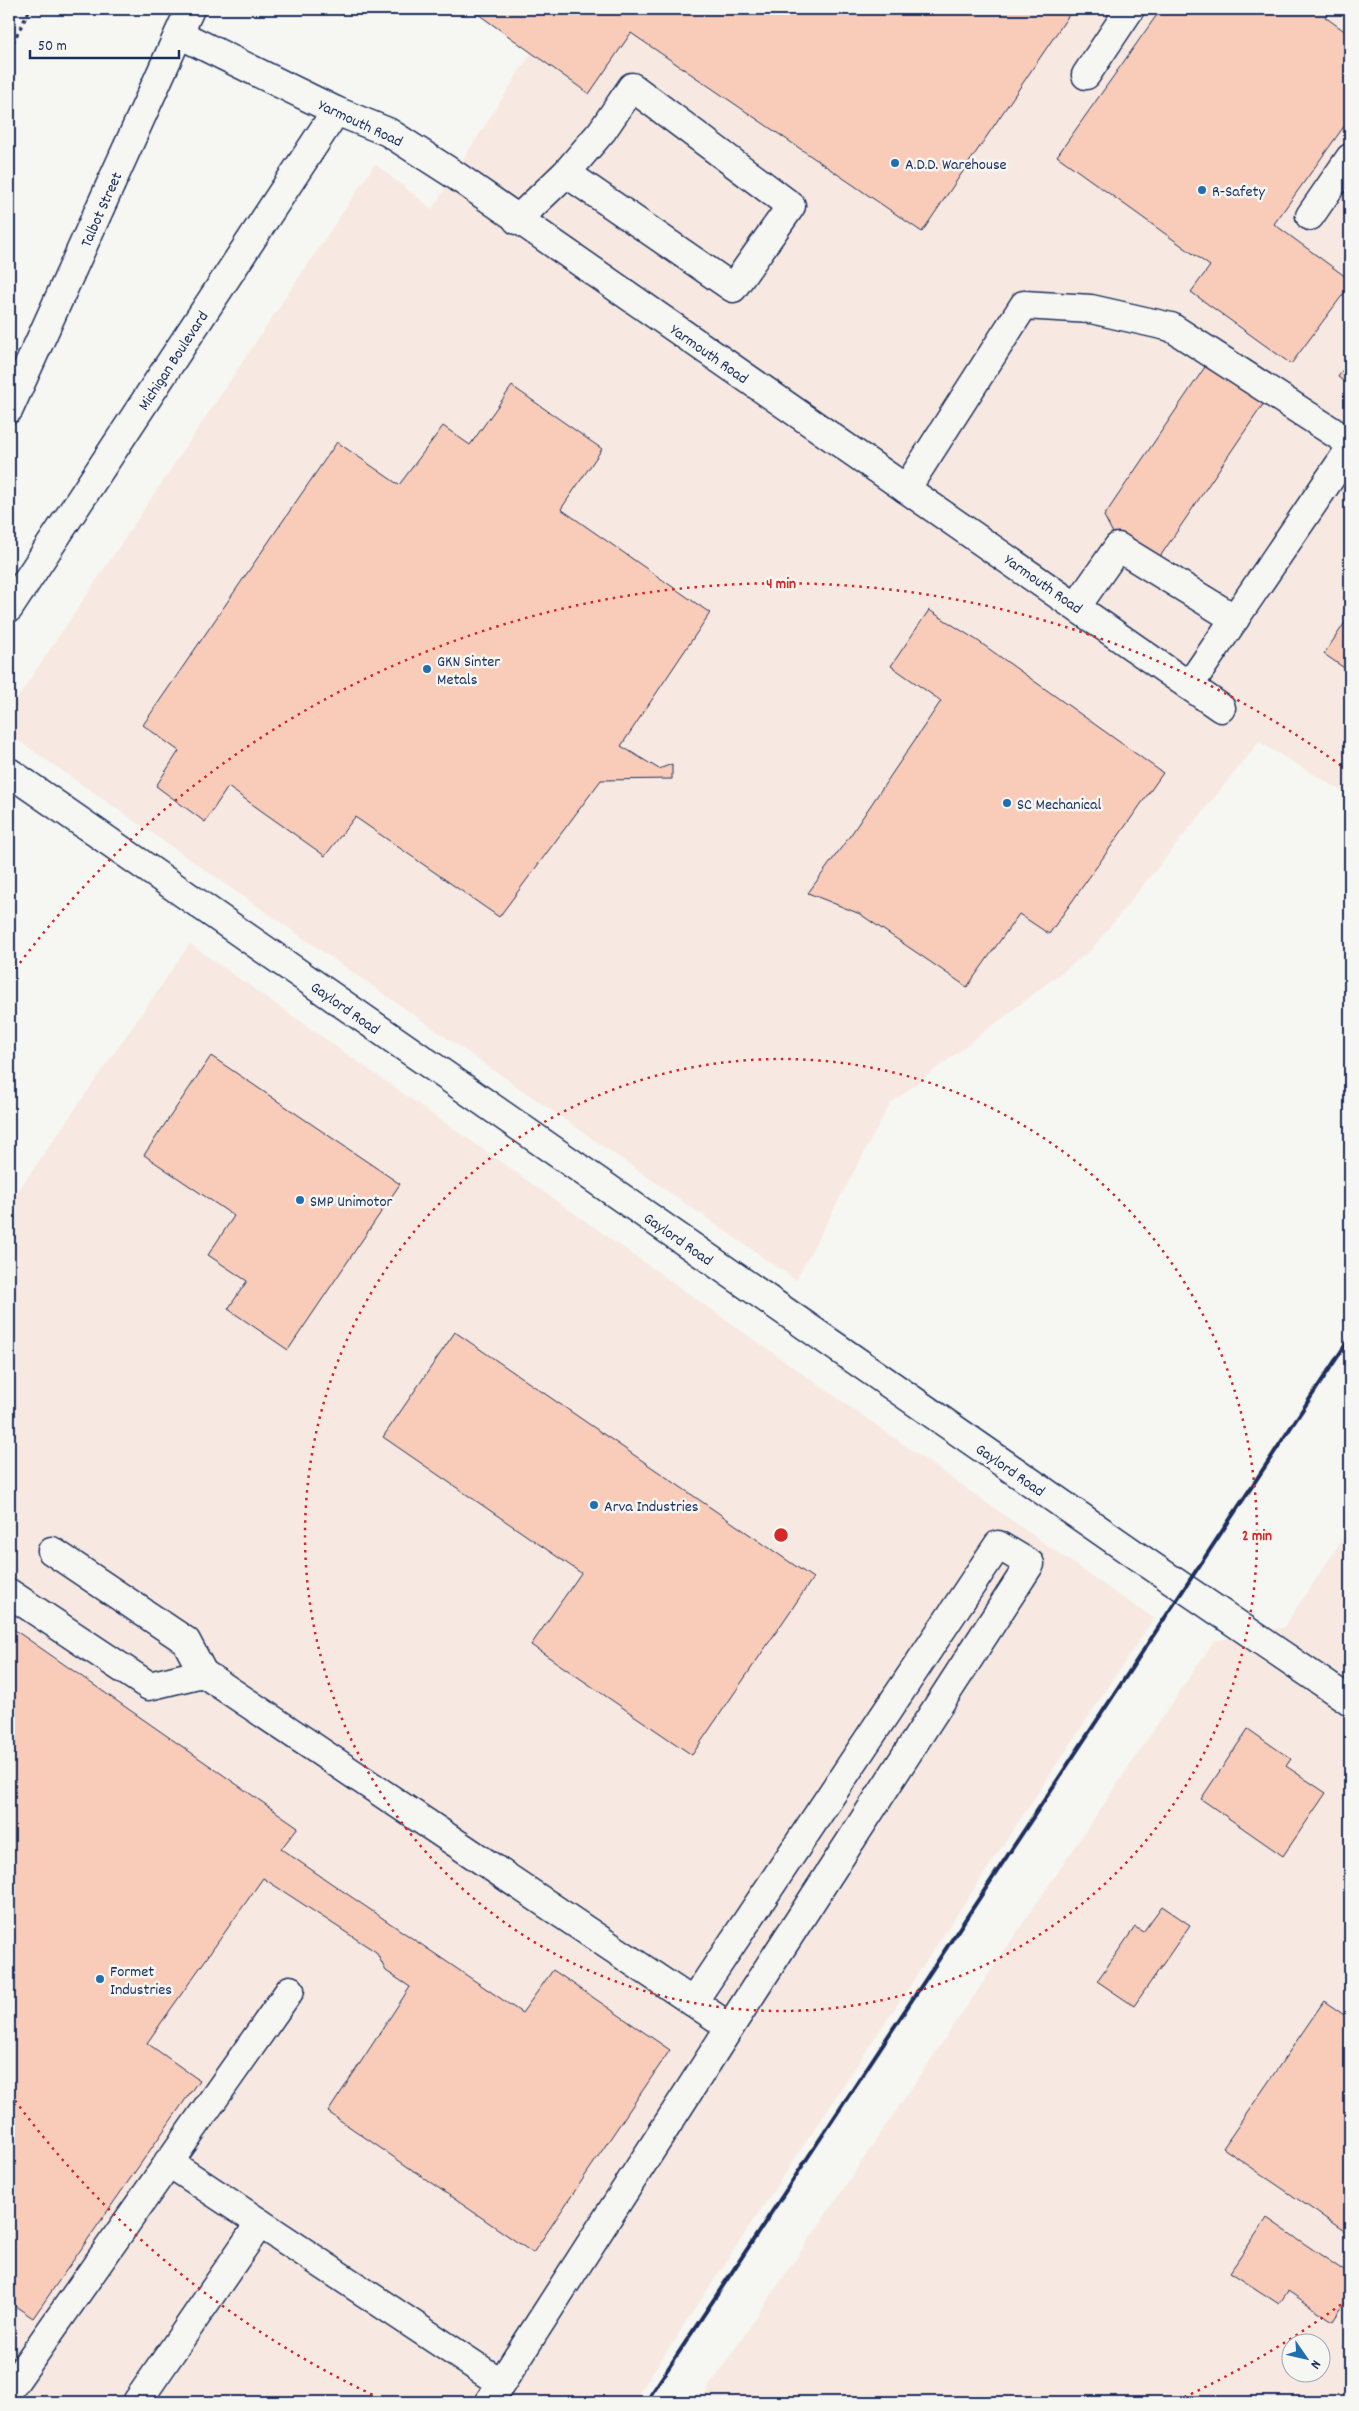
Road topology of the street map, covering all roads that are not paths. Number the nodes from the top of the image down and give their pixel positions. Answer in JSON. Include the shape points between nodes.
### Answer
{"nodes":[{"id":1,"x":190,"y":9,"type":"edge"},
{"id":2,"x":1130,"y":9,"type":"edge"},
{"id":3,"x":179,"y":34,"type":"junction"},
{"id":4,"x":1086,"y":76,"type":"dead end"},
{"id":5,"x":336,"y":112,"type":"junction"},
{"id":6,"x":1350,"y":158,"type":"edge"},
{"id":7,"x":566,"y":173,"type":"junction"},
{"id":8,"x":1310,"y":216,"type":"dead end"},
{"id":9,"x":517,"y":220,"type":"junction"},
{"id":10,"x":9,"y":409,"type":"edge"},
{"id":11,"x":1350,"y":443,"type":"edge"},
{"id":12,"x":1350,"y":449,"type":"edge"},
{"id":13,"x":906,"y":489,"type":"junction"},
{"id":14,"x":1077,"y":606,"type":"junction"},
{"id":15,"x":9,"y":608,"type":"edge"},
{"id":16,"x":1235,"y":619,"type":"junction"},
{"id":17,"x":1189,"y":686,"type":"junction"},
{"id":18,"x":1221,"y":708,"type":"dead end"},
{"id":19,"x":9,"y":772,"type":"edge"},
{"id":20,"x":52,"y":1551,"type":"dead end"},
{"id":21,"x":9,"y":1593,"type":"edge"},
{"id":22,"x":203,"y":1674,"type":"junction"},
{"id":23,"x":1350,"y":1701,"type":"edge"},
{"id":24,"x":290,"y":1990,"type":"dead end"},
{"id":25,"x":693,"y":2002,"type":"junction"},
{"id":26,"x":730,"y":2027,"type":"junction"},
{"id":27,"x":168,"y":2162,"type":"junction"},
{"id":28,"x":260,"y":2223,"type":"junction"},
{"id":29,"x":9,"y":2390,"type":"edge"},
{"id":30,"x":495,"y":2393,"type":"edge"},
{"id":31,"x":137,"y":2402,"type":"edge"}],
"edges":[{"from":1,"to":3,"type":"street","name":"Talbot Street"},
{"from":2,"to":4,"type":"street"},
{"from":3,"to":5,"type":"street","name":"Yarmouth Road"},
{"from":3,"to":10,"type":"street","name":"Talbot Street"},
{"from":5,"to":9,"type":"street","name":"Yarmouth Road","via":[[388,132]]},
{"from":5,"to":15,"type":"street","name":"Michigan Boulevard"},
{"from":6,"to":8,"type":"street"},
{"from":7,"to":7,"type":"street","via":[[602,131],[632,87],[791,206],[733,288]]},
{"from":7,"to":9,"type":"street"},
{"from":9,"to":13,"type":"street","name":"Yarmouth Road"},
{"from":11,"to":13,"type":"street","via":[[1170,327],[1091,309],[1024,305]]},
{"from":12,"to":16,"type":"street"},
{"from":13,"to":14,"type":"street","name":"Yarmouth Road"},
{"from":14,"to":16,"type":"street","via":[[1118,547]]},
{"from":14,"to":17,"type":"street","name":"Yarmouth Road"},
{"from":16,"to":17,"type":"street"},
{"from":17,"to":18,"type":"street","name":"Yarmouth Road"},
{"from":19,"to":23,"type":"street","name":"Gaylord Road"},
{"from":20,"to":22,"type":"street","via":[[186,1641]]},
{"from":21,"to":22,"type":"street","via":[[149,1686]]},
{"from":22,"to":25,"type":"street"},
{"from":24,"to":27,"type":"street"},
{"from":25,"to":26,"type":"street"},
{"from":25,"to":26,"type":"street","via":[[998,1545],[1030,1564]]},
{"from":26,"to":30,"type":"street"},
{"from":27,"to":28,"type":"street"},
{"from":27,"to":29,"type":"street"},
{"from":28,"to":30,"type":"street"},
{"from":28,"to":31,"type":"street"}]}
